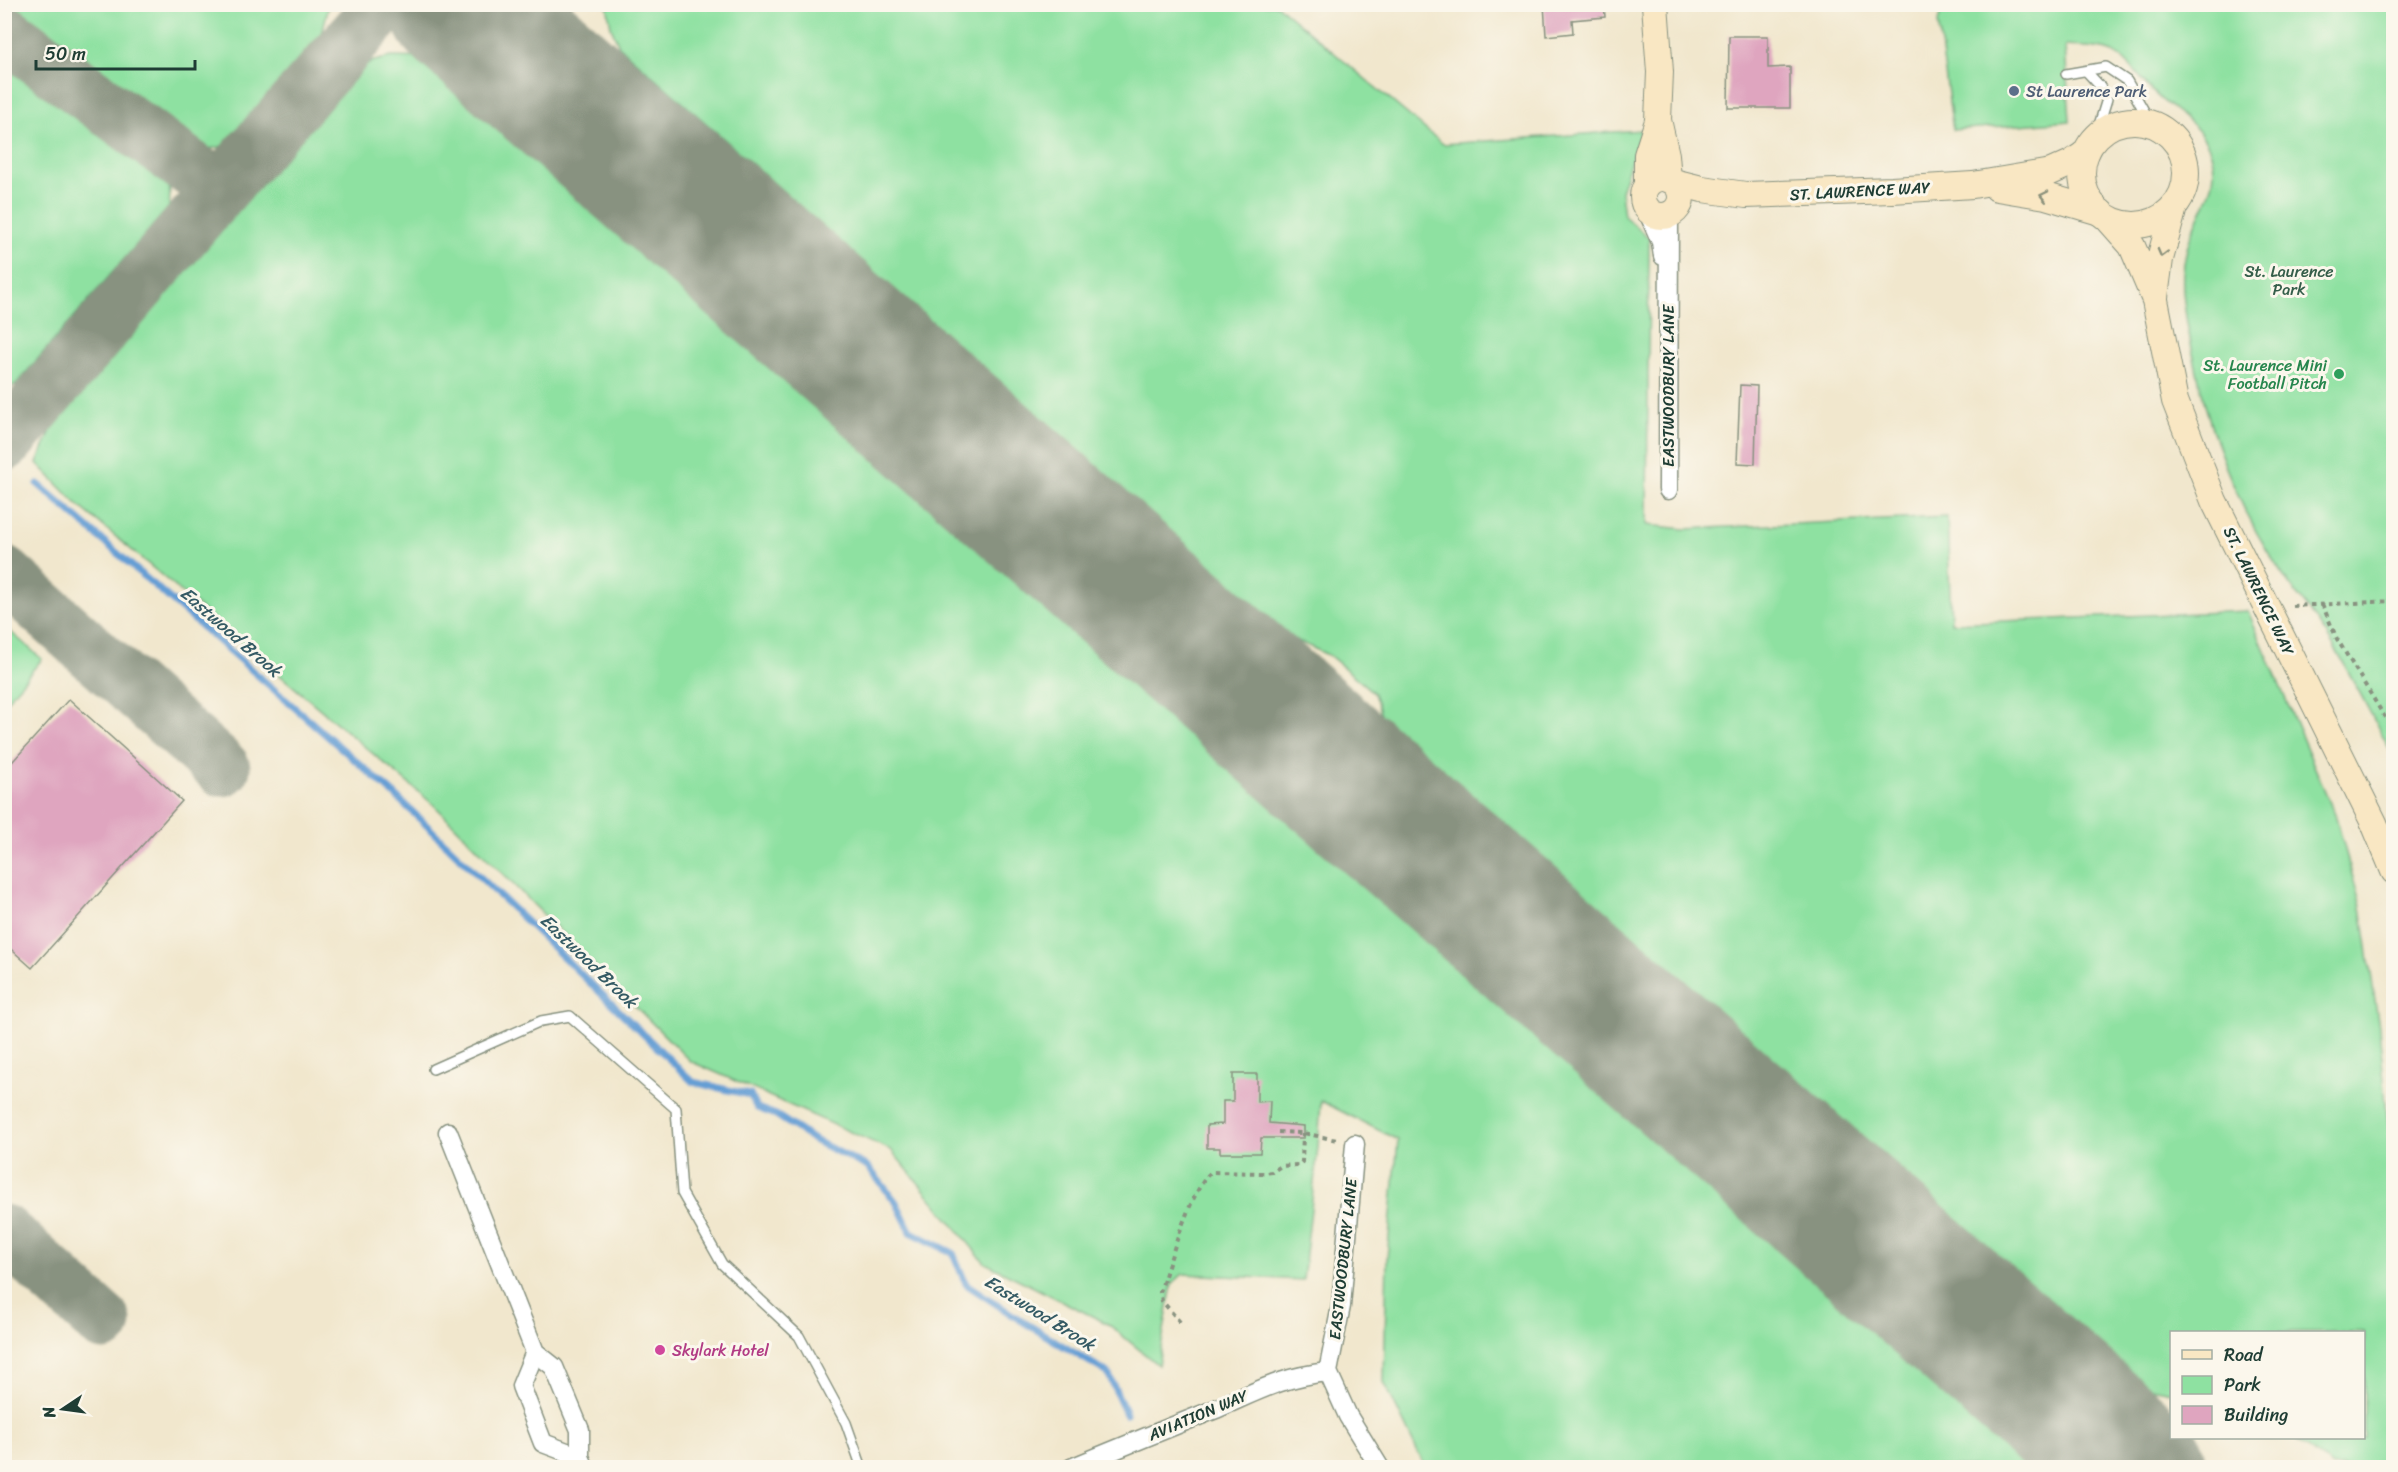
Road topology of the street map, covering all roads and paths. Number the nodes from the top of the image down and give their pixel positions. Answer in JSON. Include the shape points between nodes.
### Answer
{"nodes":[{"id":1,"x":1655,"y":4,"type":"edge"},
{"id":2,"x":2087,"y":72,"type":"junction"},
{"id":3,"x":2066,"y":74,"type":"dead end"},
{"id":4,"x":2151,"y":125,"type":"junction"},
{"id":5,"x":2090,"y":145,"type":"junction"},
{"id":6,"x":1663,"y":182,"type":"junction"},
{"id":7,"x":1973,"y":185,"type":"junction"},
{"id":8,"x":1746,"y":195,"type":"junction"},
{"id":9,"x":2174,"y":207,"type":"junction"},
{"id":10,"x":1665,"y":211,"type":"junction"},
{"id":11,"x":2104,"y":216,"type":"junction"},
{"id":12,"x":2155,"y":300,"type":"junction"},
{"id":13,"x":1668,"y":490,"type":"dead end"},
{"id":14,"x":2264,"y":598,"type":"junction"},
{"id":15,"x":2394,"y":602,"type":"edge"},
{"id":16,"x":2322,"y":604,"type":"junction"},
{"id":17,"x":2394,"y":732,"type":"edge"},
{"id":18,"x":2394,"y":871,"type":"edge"},
{"id":19,"x":433,"y":1069,"type":"dead end"},
{"id":20,"x":448,"y":1132,"type":"dead end"},
{"id":21,"x":1278,"y":1132,"type":"dead end"},
{"id":22,"x":1303,"y":1133,"type":"junction"},
{"id":23,"x":1355,"y":1144,"type":"joint"},
{"id":24,"x":1180,"y":1322,"type":"dead end"},
{"id":25,"x":535,"y":1352,"type":"junction"},
{"id":26,"x":1328,"y":1372,"type":"junction"},
{"id":27,"x":583,"y":1462,"type":"edge"},
{"id":28,"x":862,"y":1467,"type":"edge"},
{"id":29,"x":1071,"y":1467,"type":"edge"},
{"id":30,"x":1380,"y":1467,"type":"edge"}],
"edges":[{"from":1,"to":6,"type":"street","via":[[1660,72],[1658,120],[1647,155]]},
{"from":2,"to":3,"type":"lane"},
{"from":2,"to":4,"type":"lane","via":[[2106,68],[2127,81]]},
{"from":2,"to":5,"type":"lane","via":[[2107,99]]},
{"from":4,"to":5,"type":"street","via":[[2128,120],[2110,126]]},
{"from":4,"to":9,"type":"street","via":[[2164,129],[2185,160],[2186,183]]},
{"from":5,"to":7,"type":"street","name":"ST. LAWRENCE WAY","via":[[2072,163],[2050,172]]},
{"from":5,"to":11,"type":"street","via":[[2082,163],[2082,180],[2089,200]]},
{"from":6,"to":8,"type":"street","name":"ST. LAWRENCE WAY"},
{"from":6,"to":10,"type":"street","via":[[1681,198]]},
{"from":6,"to":10,"type":"street","via":[[1642,193],[1643,202]]},
{"from":7,"to":8,"type":"street","name":"ST. LAWRENCE WAY"},
{"from":11,"to":7,"type":"street","name":"ST. LAWRENCE WAY","one_way":true,"via":[[2046,196]]},
{"from":8,"to":10,"type":"street","name":"ST. LAWRENCE WAY"},
{"from":9,"to":11,"type":"street","via":[[2153,223],[2130,226]]},
{"from":9,"to":12,"type":"street","name":"ST. LAWRENCE WAY","one_way":true,"via":[[2160,259]]},
{"from":10,"to":13,"type":"street","name":"EASTWOODBURY LANE"},
{"from":11,"to":12,"type":"street","name":"ST. LAWRENCE WAY","via":[[2132,246]]},
{"from":12,"to":14,"type":"street","name":"ST. LAWRENCE WAY","via":[[2175,401],[2214,501]]},
{"from":14,"to":16,"type":"path","via":[[2291,606]]},
{"from":14,"to":18,"type":"street","name":"ST. LAWRENCE WAY"},
{"from":15,"to":16,"type":"path"},
{"from":16,"to":17,"type":"path","via":[[2337,639]]},
{"from":19,"to":28,"type":"lane","via":[[541,1021],[570,1016],[676,1109],[682,1193],[722,1264],[799,1336],[846,1423]]},
{"from":20,"to":25,"type":"street"},
{"from":21,"to":22,"type":"path"},
{"from":22,"to":23,"type":"path"},
{"from":22,"to":24,"type":"path","via":[[1299,1165],[1281,1166],[1265,1173],[1210,1172],[1203,1179],[1160,1293]]},
{"from":23,"to":26,"type":"street","name":"EASTWOODBURY LANE","via":[[1341,1306]]},
{"from":25,"to":27,"type":"street","via":[[554,1366],[580,1430]]},
{"from":25,"to":27,"type":"street","via":[[521,1386],[543,1443]]},
{"from":26,"to":29,"type":"street","name":"AVIATION WAY","via":[[1299,1375],[1268,1385]]},
{"from":26,"to":30,"type":"street","via":[[1348,1416]]}]}
